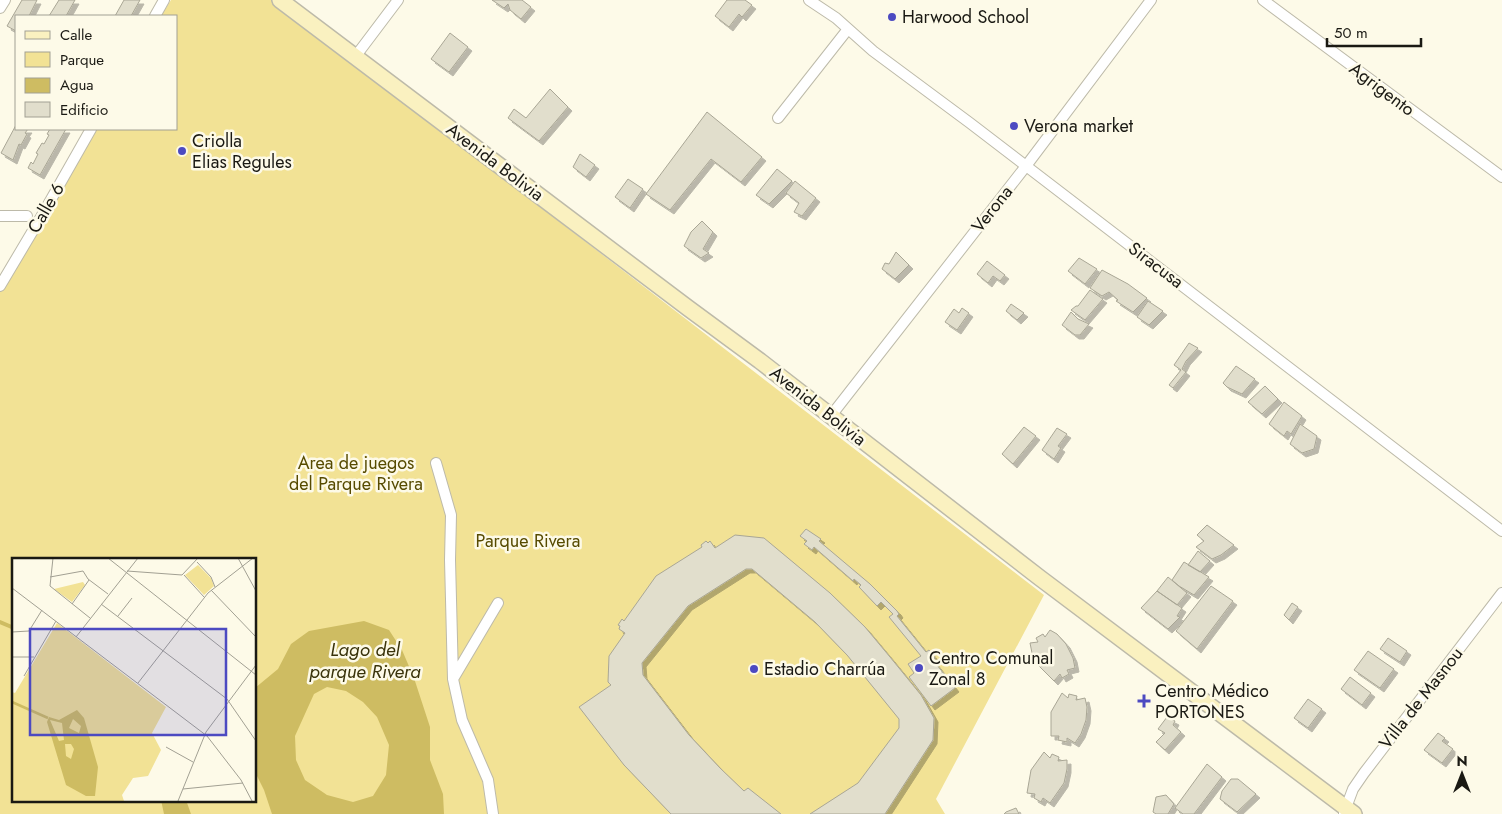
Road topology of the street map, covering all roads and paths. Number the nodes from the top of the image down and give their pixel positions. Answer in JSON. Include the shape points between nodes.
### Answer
{"nodes":[{"id":1,"x":4,"y":0,"type":"edge"},
{"id":2,"x":164,"y":0,"type":"edge"},
{"id":3,"x":280,"y":0,"type":"edge"},
{"id":4,"x":398,"y":0,"type":"edge"},
{"id":5,"x":809,"y":0,"type":"edge"},
{"id":6,"x":1151,"y":0,"type":"edge"},
{"id":7,"x":1263,"y":0,"type":"edge"},
{"id":8,"x":0,"y":8,"type":"edge"},
{"id":9,"x":156,"y":15,"type":"edge"},
{"id":10,"x":848,"y":29,"type":"junction"},
{"id":11,"x":355,"y":57,"type":"junction"},
{"id":12,"x":778,"y":118,"type":"dead end"},
{"id":13,"x":90,"y":130,"type":"edge"},
{"id":14,"x":1026,"y":166,"type":"junction"},
{"id":15,"x":1502,"y":177,"type":"edge"},
{"id":16,"x":0,"y":216,"type":"edge"},
{"id":17,"x":27,"y":216,"type":"dead end"},
{"id":18,"x":0,"y":286,"type":"edge"},
{"id":19,"x":830,"y":417,"type":"junction"},
{"id":20,"x":436,"y":463,"type":"dead end"},
{"id":21,"x":1502,"y":531,"type":"edge"},
{"id":22,"x":1502,"y":593,"type":"edge"},
{"id":23,"x":498,"y":603,"type":"dead end"},
{"id":24,"x":453,"y":680,"type":"junction"},
{"id":25,"x":1348,"y":812,"type":"edge"},
{"id":26,"x":493,"y":814,"type":"edge"}],
"edges":[{"from":1,"to":8,"type":"street"},
{"from":2,"to":9,"type":"street"},
{"from":3,"to":11,"type":"street","name":"Avenida Bolivia"},
{"from":4,"to":11,"type":"street"},
{"from":5,"to":10,"type":"street","name":"Siracusa"},
{"from":6,"to":14,"type":"street","name":"Verona"},
{"from":7,"to":15,"type":"street","name":"Agrigento"},
{"from":10,"to":12,"type":"street"},
{"from":10,"to":14,"type":"street","name":"Siracusa"},
{"from":11,"to":19,"type":"street","name":"Avenida Bolivia"},
{"from":13,"to":18,"type":"street","name":"Calle 6"},
{"from":14,"to":19,"type":"street","name":"Verona"},
{"from":14,"to":21,"type":"street","name":"Siracusa"},
{"from":16,"to":17,"type":"street"},
{"from":19,"to":25,"type":"street","name":"Avenida Bolivia"},
{"from":20,"to":24,"type":"street","via":[[452,515]]},
{"from":22,"to":25,"type":"street","name":"Villa de Masnou","via":[[1364,772],[1353,789]]},
{"from":23,"to":24,"type":"street"},
{"from":24,"to":26,"type":"street","via":[[462,720],[488,780]]}]}
